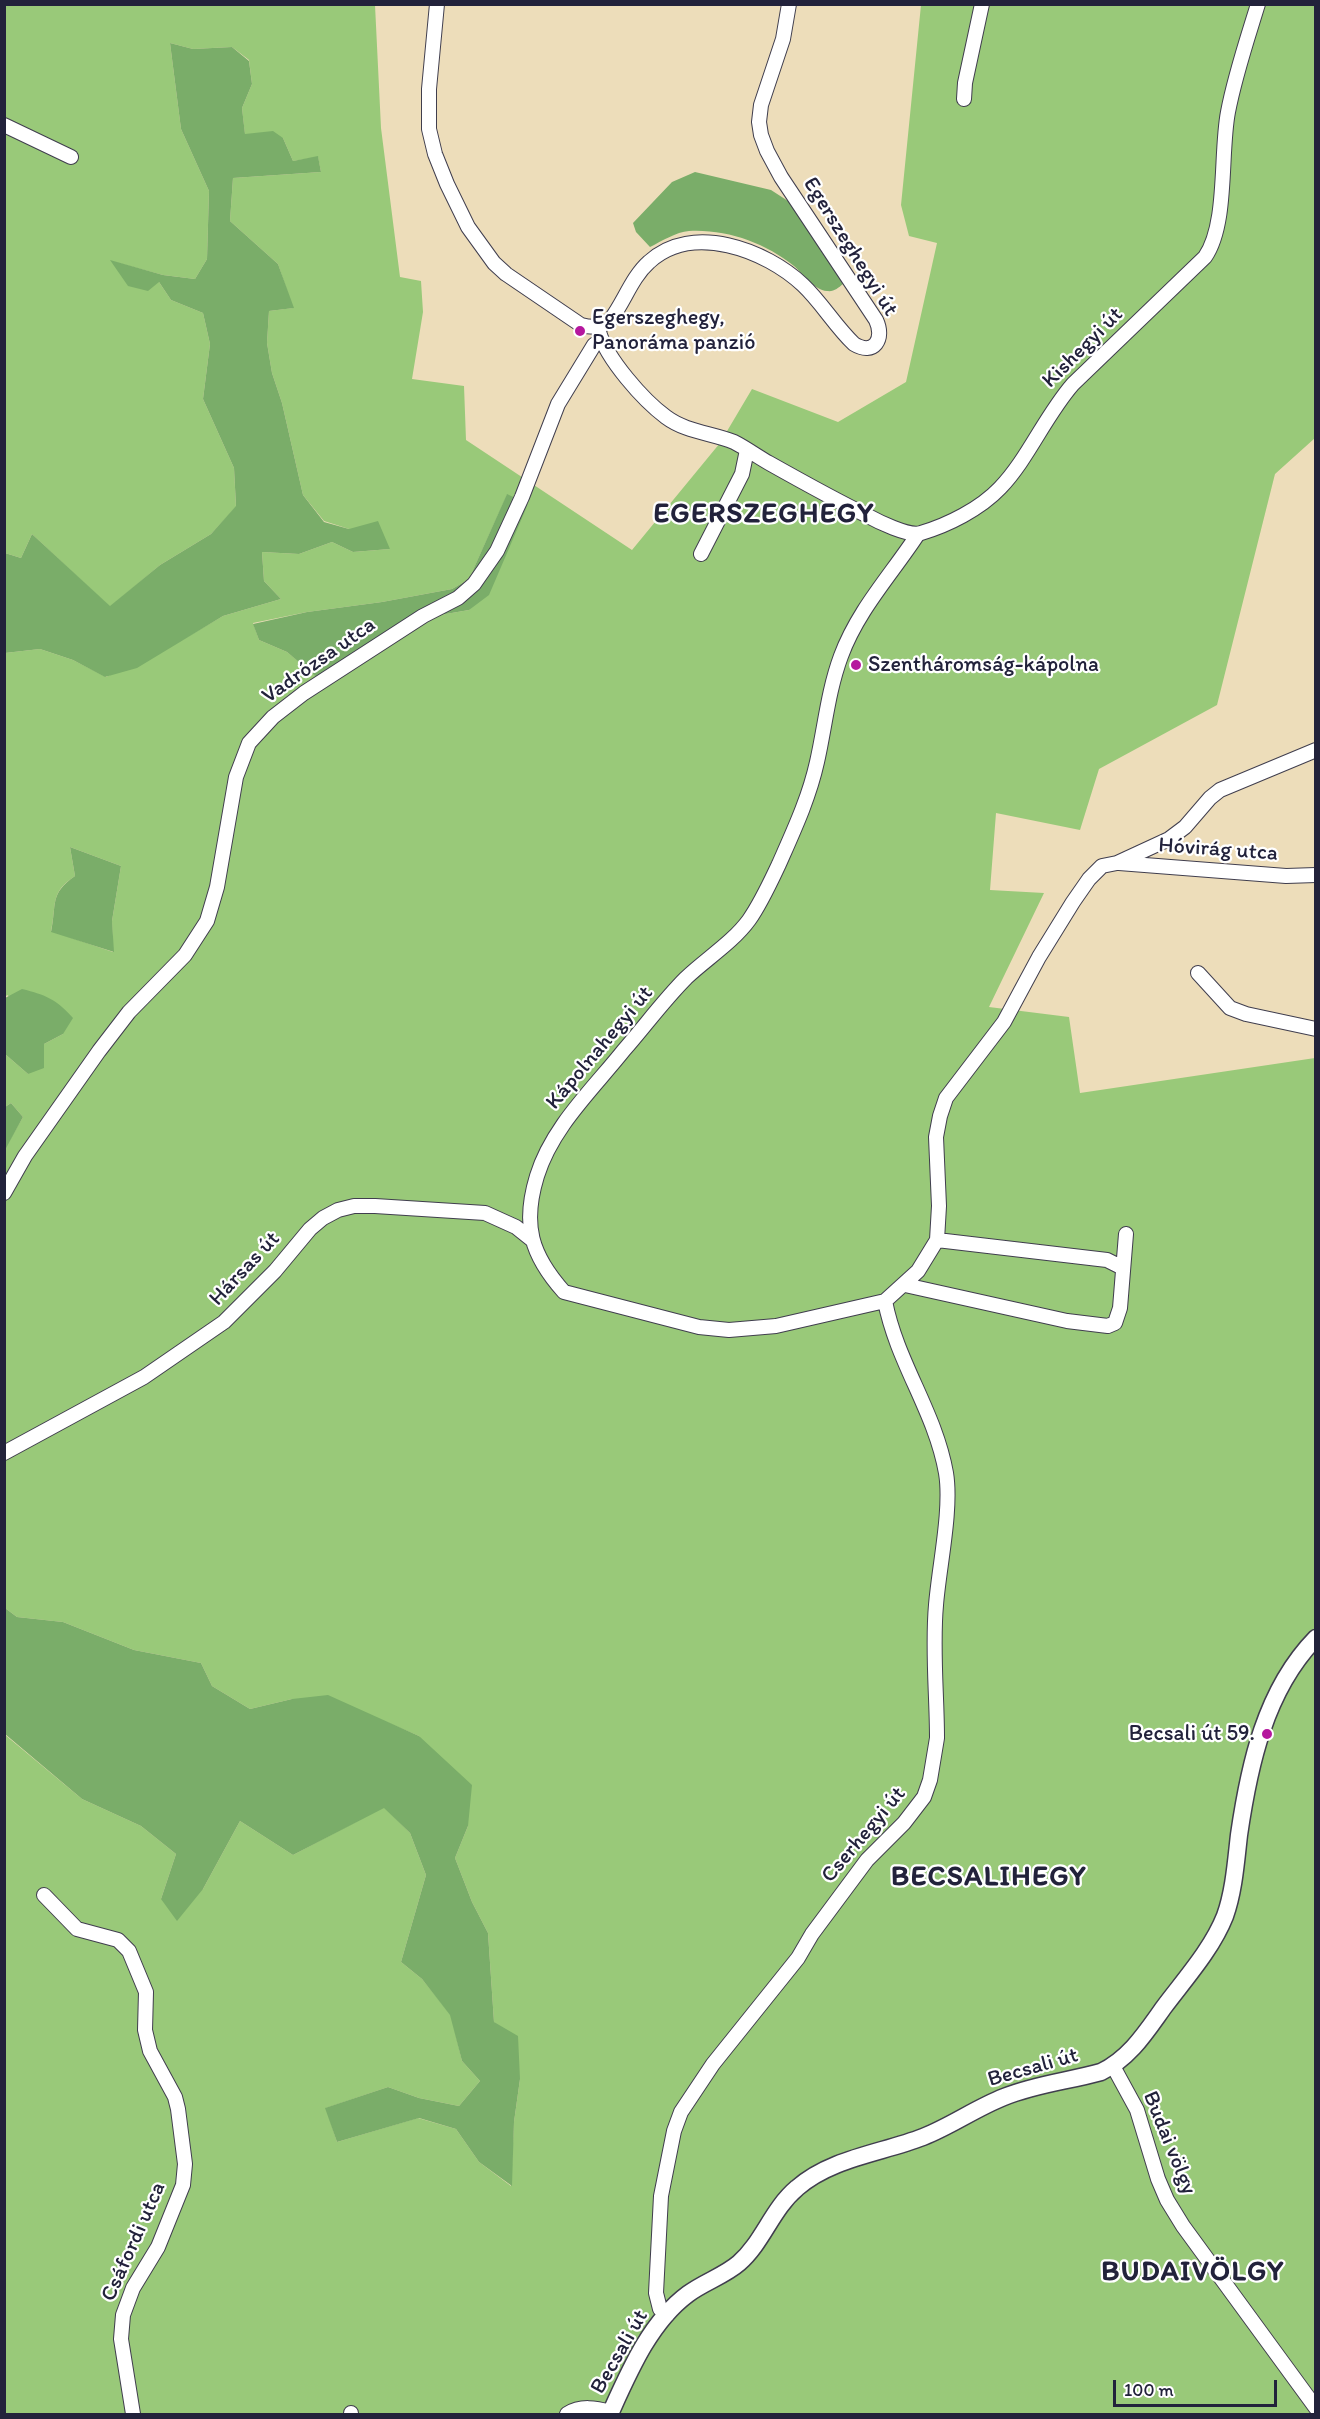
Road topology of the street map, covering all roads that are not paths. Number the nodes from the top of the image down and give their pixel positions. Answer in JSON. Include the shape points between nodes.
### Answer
{"nodes":[{"id":1,"x":438,"y":4,"type":"edge"},
{"id":2,"x":789,"y":4,"type":"edge"},
{"id":3,"x":982,"y":4,"type":"edge"},
{"id":4,"x":1258,"y":4,"type":"edge"},
{"id":5,"x":964,"y":99,"type":"dead end"},
{"id":6,"x":4,"y":125,"type":"edge"},
{"id":7,"x":71,"y":157,"type":"dead end"},
{"id":8,"x":599,"y":334,"type":"junction"},
{"id":9,"x":747,"y":450,"type":"junction"},
{"id":10,"x":918,"y":534,"type":"junction"},
{"id":11,"x":701,"y":554,"type":"dead end"},
{"id":12,"x":1316,"y":750,"type":"edge"},
{"id":13,"x":1117,"y":863,"type":"junction"},
{"id":14,"x":1316,"y":875,"type":"edge"},
{"id":15,"x":1198,"y":973,"type":"dead end"},
{"id":16,"x":1316,"y":1029,"type":"edge"},
{"id":17,"x":4,"y":1193,"type":"edge"},
{"id":18,"x":1126,"y":1234,"type":"dead end"},
{"id":19,"x":531,"y":1239,"type":"junction"},
{"id":20,"x":937,"y":1240,"type":"junction"},
{"id":21,"x":1124,"y":1268,"type":"junction"},
{"id":22,"x":905,"y":1285,"type":"junction"},
{"id":23,"x":885,"y":1301,"type":"junction"},
{"id":24,"x":4,"y":1453,"type":"edge"},
{"id":25,"x":1316,"y":1638,"type":"edge"},
{"id":26,"x":44,"y":1895,"type":"dead end"},
{"id":27,"x":1113,"y":2066,"type":"junction"},
{"id":28,"x":667,"y":2315,"type":"junction"},
{"id":29,"x":1316,"y":2408,"type":"edge"},
{"id":30,"x":611,"y":2413,"type":"edge"},
{"id":31,"x":133,"y":2415,"type":"edge"},
{"id":32,"x":567,"y":2415,"type":"edge"}],
"edges":[{"from":1,"to":8,"type":"street","via":[[429,129],[456,204],[488,256],[506,274]]},
{"from":2,"to":8,"type":"street","name":"Egerszeghegyi út","via":[[780,48],[761,105],[761,135],[781,177],[872,313],[880,339],[868,347],[859,347],[810,292],[776,265],[732,246],[706,243],[675,247],[650,261]]},
{"from":3,"to":5,"type":"street"},
{"from":4,"to":10,"type":"street","name":"Kishegyi út","via":[[1228,112],[1213,246],[1072,384],[999,489],[959,518]]},
{"from":6,"to":7,"type":"street"},
{"from":8,"to":9,"type":"street","via":[[628,377],[667,417]]},
{"from":8,"to":17,"type":"street","name":"Vadrózsa utca","via":[[558,404],[497,551],[474,584],[458,598],[423,616],[304,693],[249,743],[236,777],[217,887],[207,921],[184,955],[129,1012],[99,1051],[25,1156]]},
{"from":9,"to":10,"type":"street","via":[[864,514]]},
{"from":9,"to":11,"type":"street","via":[[742,474]]},
{"from":10,"to":19,"type":"street","name":"Kápolnahegyi út","via":[[853,627],[832,683],[802,812],[767,889],[748,921],[684,981],[554,1138],[537,1177]]},
{"from":12,"to":13,"type":"street","name":"Kápolnahegyi út","via":[[1220,790],[1177,834]]},
{"from":13,"to":14,"type":"street","name":"Hóvirág utca"},
{"from":13,"to":20,"type":"street","name":"Kápolnahegyi út","via":[[1102,866],[1089,879],[1039,957],[1004,1022],[946,1098],[936,1137]]},
{"from":15,"to":16,"type":"street","via":[[1230,1008]]},
{"from":18,"to":21,"type":"street"},
{"from":19,"to":23,"type":"street","name":"Kápolnahegyi út","via":[[550,1277],[564,1292],[699,1327],[756,1329]]},
{"from":19,"to":24,"type":"street","name":"Hársas út","via":[[501,1218],[485,1213],[375,1206],[338,1210],[310,1229],[224,1322],[144,1377]]},
{"from":20,"to":21,"type":"street","via":[[1107,1260]]},
{"from":20,"to":22,"type":"street","name":"Kápolnahegyi út"},
{"from":21,"to":22,"type":"street","via":[[1120,1308],[1115,1323],[1108,1326],[1067,1321]]},
{"from":22,"to":23,"type":"street","name":"Kápolnahegyi út"},
{"from":23,"to":28,"type":"street","name":"Cserhegyi út","via":[[898,1349],[936,1431],[946,1476],[936,1606],[937,1738],[932,1770],[924,1797],[867,1860],[681,2112],[661,2196],[656,2293],[660,2309]]},
{"from":25,"to":27,"type":"main road","name":"Becsali út","via":[[1299,1656],[1266,1718],[1245,1800],[1229,1899],[1216,1934],[1143,2036]]},
{"from":26,"to":31,"type":"street","name":"Csáfordi utca","via":[[78,1929],[118,1940],[129,1951],[146,1992],[145,2030],[150,2051],[178,2109],[185,2164],[183,2185],[158,2247],[133,2288],[123,2315],[121,2339]]},
{"from":27,"to":28,"type":"main road","name":"Becsali út","via":[[1016,2093],[923,2137],[815,2175],[784,2200],[739,2263],[687,2295]]},
{"from":27,"to":29,"type":"street","name":"Budai völgy","via":[[1137,2110],[1158,2179],[1172,2209]]},
{"from":28,"to":30,"type":"main road","name":"Becsali út","via":[[638,2357]]},
{"from":30,"to":32,"type":"street","via":[[586,2408]]}]}
